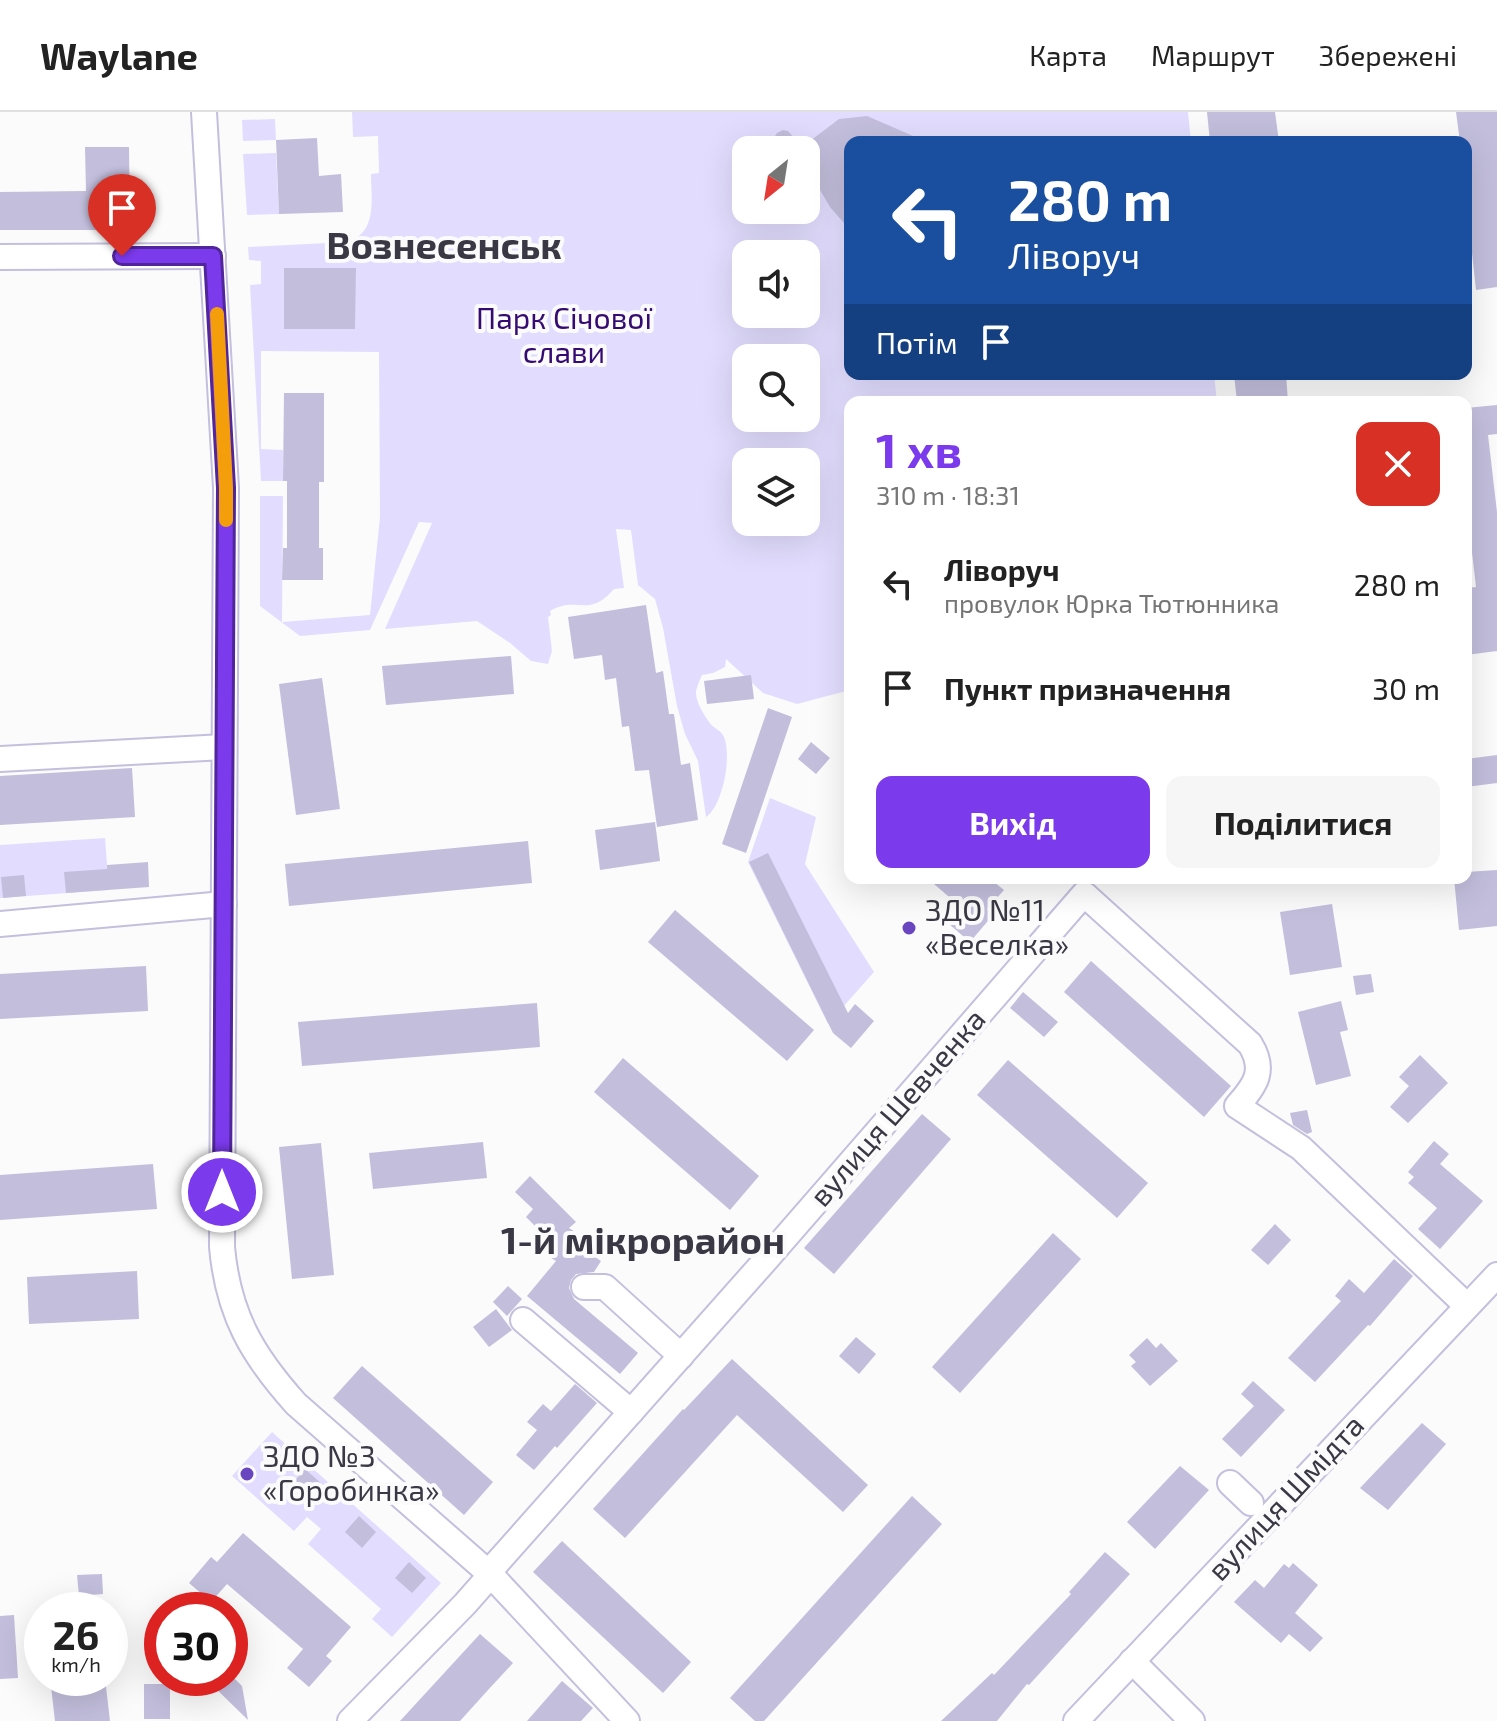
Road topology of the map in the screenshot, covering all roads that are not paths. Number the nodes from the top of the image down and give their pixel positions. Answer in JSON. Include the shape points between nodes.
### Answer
{"nodes":[{"id":1,"x":204,"y":112,"type":"edge"},
{"id":2,"x":213,"y":256,"type":"junction"},
{"id":3,"x":0,"y":257,"type":"edge"},
{"id":4,"x":224,"y":747,"type":"junction"},
{"id":5,"x":0,"y":759,"type":"edge"},
{"id":6,"x":224,"y":904,"type":"junction"},
{"id":7,"x":0,"y":924,"type":"edge"},
{"id":8,"x":1497,"y":1275,"type":"edge"},
{"id":9,"x":584,"y":1287,"type":"dead end"},
{"id":10,"x":1467,"y":1306,"type":"junction"},
{"id":11,"x":523,"y":1320,"type":"dead end"},
{"id":12,"x":681,"y":1356,"type":"junction"},
{"id":13,"x":631,"y":1412,"type":"junction"},
{"id":14,"x":1230,"y":1483,"type":"dead end"},
{"id":15,"x":1251,"y":1503,"type":"dead end"},
{"id":16,"x":490,"y":1574,"type":"junction"},
{"id":17,"x":1132,"y":1661,"type":"junction"},
{"id":18,"x":350,"y":1721,"type":"edge"},
{"id":19,"x":627,"y":1721,"type":"edge"},
{"id":20,"x":1076,"y":1721,"type":"edge"},
{"id":21,"x":1192,"y":1721,"type":"edge"}],
"edges":[{"from":1,"to":2,"type":"street"},
{"from":2,"to":3,"type":"street"},
{"from":2,"to":4,"type":"street","via":[[226,488]]},
{"from":4,"to":5,"type":"street"},
{"from":4,"to":6,"type":"street"},
{"from":6,"to":7,"type":"street"},
{"from":6,"to":16,"type":"street","via":[[222,1247],[236,1313],[269,1374],[296,1404]]},
{"from":8,"to":10,"type":"street","name":"вулиця Шмідта"},
{"from":9,"to":12,"type":"street","via":[[605,1287]]},
{"from":10,"to":12,"type":"street","name":"вулиця Шевченка","via":[[1301,1148],[1237,1106],[1257,1080],[1250,1044],[1084,894]]},
{"from":10,"to":17,"type":"street","name":"вулиця Шмідта"},
{"from":11,"to":13,"type":"street"},
{"from":12,"to":13,"type":"street","name":"вулиця Шевченка"},
{"from":13,"to":16,"type":"street","name":"вулиця Шевченка"},
{"from":14,"to":15,"type":"street"},
{"from":16,"to":18,"type":"street","name":"вулиця Шевченка"},
{"from":16,"to":19,"type":"street"},
{"from":17,"to":20,"type":"street","name":"вулиця Шмідта"},
{"from":17,"to":21,"type":"street"}]}
